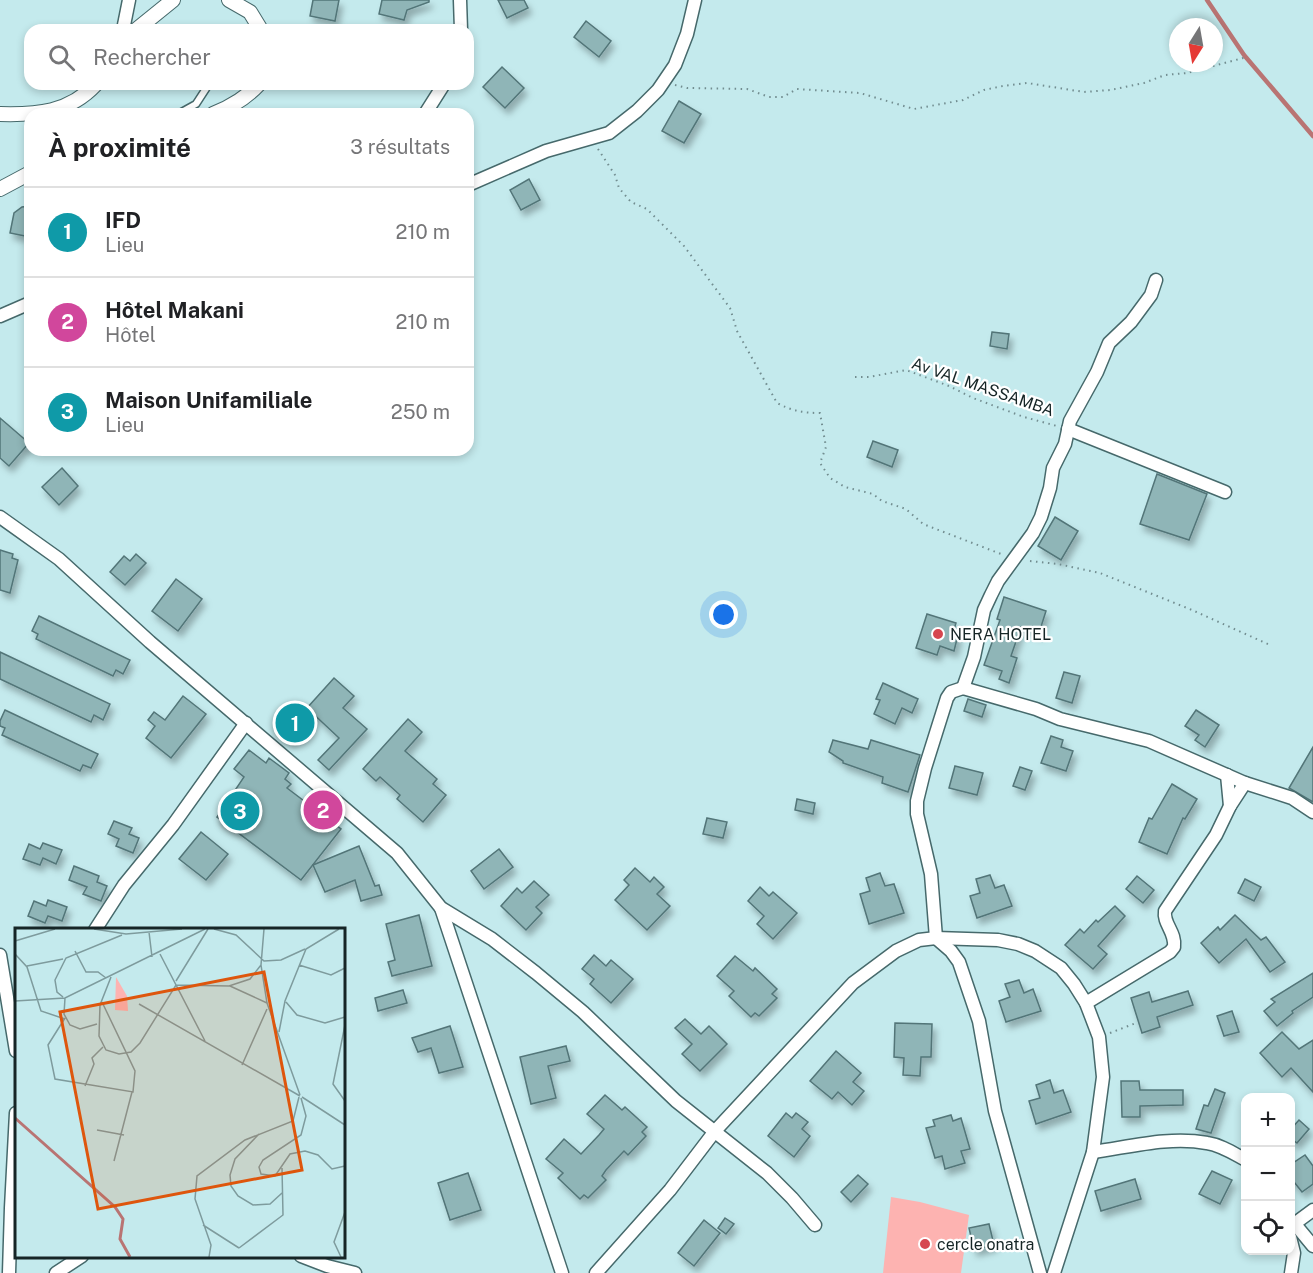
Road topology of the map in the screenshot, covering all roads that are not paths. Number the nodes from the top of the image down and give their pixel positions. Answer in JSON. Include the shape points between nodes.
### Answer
{"nodes":[{"id":1,"x":129,"y":0,"type":"edge"},
{"id":2,"x":172,"y":0,"type":"edge"},
{"id":3,"x":229,"y":0,"type":"edge"},
{"id":4,"x":460,"y":0,"type":"edge"},
{"id":5,"x":695,"y":0,"type":"edge"},
{"id":6,"x":124,"y":24,"type":"edge"},
{"id":7,"x":143,"y":24,"type":"edge"},
{"id":8,"x":257,"y":24,"type":"edge"},
{"id":9,"x":461,"y":24,"type":"edge"},
{"id":10,"x":89,"y":90,"type":"edge"},
{"id":11,"x":205,"y":90,"type":"edge"},
{"id":12,"x":253,"y":90,"type":"edge"},
{"id":13,"x":440,"y":90,"type":"edge"},
{"id":14,"x":63,"y":108,"type":"edge"},
{"id":15,"x":189,"y":108,"type":"edge"},
{"id":16,"x":228,"y":108,"type":"edge"},
{"id":17,"x":429,"y":108,"type":"edge"},
{"id":18,"x":24,"y":113,"type":"edge"},
{"id":19,"x":0,"y":114,"type":"edge"},
{"id":20,"x":24,"y":176,"type":"edge"},
{"id":21,"x":474,"y":183,"type":"edge"},
{"id":22,"x":0,"y":189,"type":"edge"},
{"id":23,"x":1156,"y":280,"type":"dead end"},
{"id":24,"x":24,"y":306,"type":"edge"},
{"id":25,"x":0,"y":316,"type":"edge"},
{"id":26,"x":1068,"y":429,"type":"junction"},
{"id":27,"x":1225,"y":492,"type":"dead end"},
{"id":28,"x":0,"y":517,"type":"edge"},
{"id":29,"x":963,"y":688,"type":"junction"},
{"id":30,"x":246,"y":723,"type":"junction"},
{"id":31,"x":1227,"y":775,"type":"junction"},
{"id":32,"x":1245,"y":783,"type":"junction"},
{"id":33,"x":1230,"y":806,"type":"junction"},
{"id":34,"x":1313,"y":812,"type":"edge"},
{"id":35,"x":441,"y":909,"type":"junction"},
{"id":36,"x":96,"y":928,"type":"edge"},
{"id":37,"x":936,"y":938,"type":"junction"},
{"id":38,"x":0,"y":956,"type":"edge"},
{"id":39,"x":1086,"y":1004,"type":"junction"},
{"id":40,"x":15,"y":1045,"type":"edge"},
{"id":41,"x":715,"y":1131,"type":"junction"},
{"id":42,"x":15,"y":1132,"type":"edge"},
{"id":43,"x":1093,"y":1152,"type":"junction"},
{"id":44,"x":1241,"y":1158,"type":"edge"},
{"id":45,"x":1313,"y":1210,"type":"edge"},
{"id":46,"x":1295,"y":1223,"type":"edge"},
{"id":47,"x":815,"y":1224,"type":"dead end"},
{"id":48,"x":1295,"y":1228,"type":"edge"},
{"id":49,"x":1313,"y":1246,"type":"edge"},
{"id":50,"x":1294,"y":1255,"type":"edge"},
{"id":51,"x":80,"y":1258,"type":"edge"},
{"id":52,"x":304,"y":1258,"type":"edge"},
{"id":53,"x":9,"y":1273,"type":"edge"},
{"id":54,"x":56,"y":1273,"type":"edge"},
{"id":55,"x":355,"y":1273,"type":"edge"},
{"id":56,"x":562,"y":1273,"type":"edge"},
{"id":57,"x":596,"y":1273,"type":"edge"},
{"id":58,"x":1040,"y":1273,"type":"edge"},
{"id":59,"x":1053,"y":1273,"type":"edge"},
{"id":60,"x":1291,"y":1273,"type":"edge"}],
"edges":[{"from":1,"to":6,"type":"street"},
{"from":2,"to":7,"type":"street"},
{"from":3,"to":8,"type":"street","via":[[250,12]]},
{"from":4,"to":9,"type":"street"},
{"from":5,"to":21,"type":"street","via":[[675,65],[637,111],[609,133],[546,151]]},
{"from":10,"to":14,"type":"street"},
{"from":11,"to":15,"type":"lane"},
{"from":12,"to":16,"type":"street"},
{"from":13,"to":17,"type":"street"},
{"from":18,"to":19,"type":"street"},
{"from":20,"to":22,"type":"street"},
{"from":23,"to":26,"type":"street","via":[[1151,295],[1131,322],[1109,343]]},
{"from":24,"to":25,"type":"street"},
{"from":26,"to":27,"type":"street"},
{"from":26,"to":29,"type":"street","via":[[1041,517],[998,581],[984,610]]},
{"from":28,"to":30,"type":"street","via":[[59,560]]},
{"from":29,"to":31,"type":"street","via":[[1060,719],[1149,741]]},
{"from":29,"to":37,"type":"street","via":[[951,692],[944,705],[917,801],[931,874]]},
{"from":30,"to":35,"type":"street","via":[[397,853]]},
{"from":30,"to":36,"type":"street"},
{"from":31,"to":32,"type":"street"},
{"from":31,"to":33,"type":"street"},
{"from":32,"to":33,"type":"street"},
{"from":32,"to":34,"type":"street","via":[[1292,798]]},
{"from":33,"to":39,"type":"street","via":[[1216,835],[1164,911],[1173,932],[1174,947]]},
{"from":35,"to":41,"type":"street","via":[[492,939],[537,973],[676,1101]]},
{"from":35,"to":56,"type":"street"},
{"from":37,"to":39,"type":"street","via":[[998,940],[1035,951],[1061,968]]},
{"from":37,"to":41,"type":"street","via":[[919,940],[896,951],[853,983]]},
{"from":37,"to":58,"type":"street","via":[[959,962],[979,1021],[995,1111]]},
{"from":38,"to":40,"type":"street"},
{"from":39,"to":43,"type":"street","via":[[1099,1037],[1102,1077]]},
{"from":41,"to":47,"type":"street","via":[[767,1173]]},
{"from":41,"to":57,"type":"street","via":[[670,1190]]},
{"from":42,"to":53,"type":"street"},
{"from":43,"to":44,"type":"street","via":[[1173,1140],[1208,1143]]},
{"from":43,"to":59,"type":"street"},
{"from":45,"to":46,"type":"street"},
{"from":48,"to":49,"type":"street"},
{"from":50,"to":60,"type":"street"},
{"from":51,"to":54,"type":"street"},
{"from":52,"to":55,"type":"street"}]}
